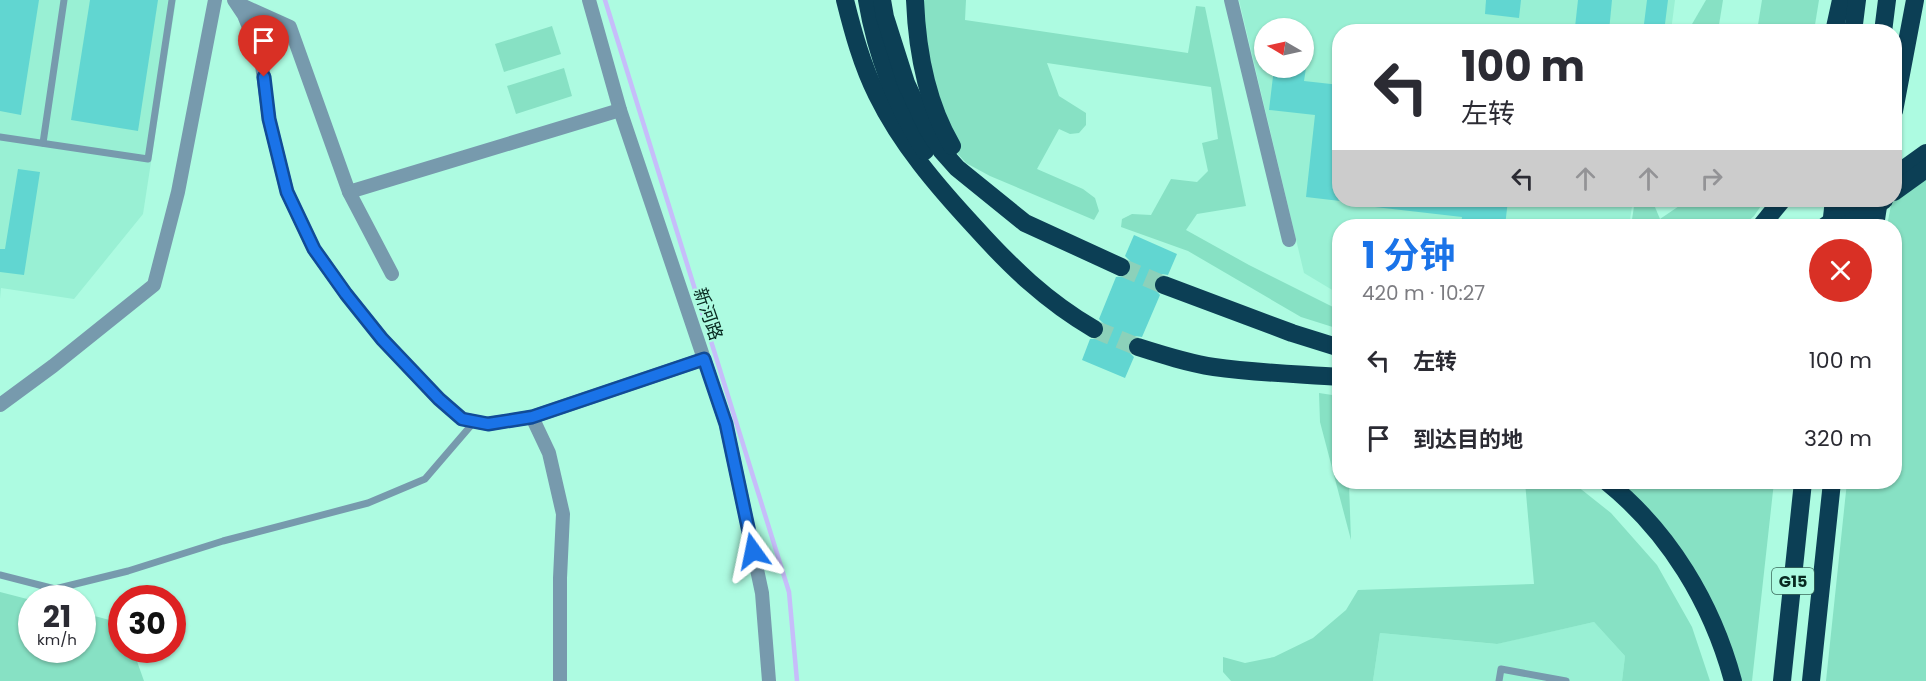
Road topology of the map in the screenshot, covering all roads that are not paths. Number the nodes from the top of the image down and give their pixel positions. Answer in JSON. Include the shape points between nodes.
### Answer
{"nodes":[{"id":1,"x":64,"y":0,"type":"edge"},
{"id":2,"x":171,"y":0,"type":"edge"},
{"id":3,"x":215,"y":0,"type":"edge"},
{"id":4,"x":588,"y":0,"type":"edge"},
{"id":5,"x":845,"y":0,"type":"edge"},
{"id":6,"x":867,"y":0,"type":"edge"},
{"id":7,"x":882,"y":0,"type":"edge"},
{"id":8,"x":915,"y":0,"type":"edge"},
{"id":9,"x":1231,"y":0,"type":"edge"},
{"id":10,"x":1841,"y":0,"type":"edge"},
{"id":11,"x":1857,"y":0,"type":"edge"},
{"id":12,"x":1887,"y":0,"type":"edge"},
{"id":13,"x":1915,"y":0,"type":"edge"},
{"id":14,"x":235,"y":1,"type":"edge"},
{"id":15,"x":1836,"y":24,"type":"edge"},
{"id":16,"x":1854,"y":24,"type":"edge"},
{"id":17,"x":1884,"y":24,"type":"edge"},
{"id":18,"x":1902,"y":69,"type":"edge"},
{"id":19,"x":620,"y":110,"type":"junction"},
{"id":20,"x":0,"y":137,"type":"edge"},
{"id":21,"x":43,"y":143,"type":"junction"},
{"id":22,"x":1926,"y":153,"type":"edge"},
{"id":23,"x":1926,"y":169,"type":"edge"},
{"id":24,"x":1902,"y":170,"type":"edge"},
{"id":25,"x":1902,"y":186,"type":"edge"},
{"id":26,"x":349,"y":192,"type":"junction"},
{"id":27,"x":1776,"y":207,"type":"edge"},
{"id":28,"x":1853,"y":207,"type":"edge"},
{"id":29,"x":1872,"y":207,"type":"edge"},
{"id":30,"x":1767,"y":219,"type":"edge"},
{"id":31,"x":1835,"y":219,"type":"edge"},
{"id":32,"x":1856,"y":219,"type":"edge"},
{"id":33,"x":1025,"y":223,"type":"junction"},
{"id":34,"x":1289,"y":240,"type":"dead end"},
{"id":35,"x":1007,"y":262,"type":"junction"},
{"id":36,"x":1121,"y":267,"type":"tunnel mouth"},
{"id":37,"x":392,"y":274,"type":"dead end"},
{"id":38,"x":1164,"y":285,"type":"tunnel mouth"},
{"id":39,"x":1094,"y":329,"type":"tunnel mouth"},
{"id":40,"x":1332,"y":343,"type":"edge"},
{"id":41,"x":1138,"y":347,"type":"tunnel mouth"},
{"id":42,"x":704,"y":359,"type":"junction"},
{"id":43,"x":1332,"y":377,"type":"edge"},
{"id":44,"x":0,"y":405,"type":"edge"},
{"id":45,"x":532,"y":417,"type":"junction"},
{"id":46,"x":474,"y":422,"type":"junction"},
{"id":47,"x":1615,"y":489,"type":"edge"},
{"id":48,"x":1802,"y":489,"type":"edge"},
{"id":49,"x":1831,"y":489,"type":"edge"},
{"id":50,"x":0,"y":575,"type":"edge"},
{"id":51,"x":560,"y":681,"type":"edge"},
{"id":52,"x":769,"y":681,"type":"edge"},
{"id":53,"x":1499,"y":681,"type":"edge"},
{"id":54,"x":1566,"y":681,"type":"edge"},
{"id":55,"x":1733,"y":681,"type":"edge"},
{"id":56,"x":1782,"y":681,"type":"edge"},
{"id":57,"x":1811,"y":681,"type":"edge"}],
"edges":[{"from":1,"to":21,"type":"lane"},
{"from":2,"to":21,"type":"lane","via":[[148,159]]},
{"from":3,"to":44,"type":"street","via":[[178,192],[154,285]]},
{"from":4,"to":19,"type":"street","name":"新河路"},
{"from":5,"to":35,"type":"highway","via":[[864,65],[892,123],[956,207]]},
{"from":6,"to":35,"type":"highway","via":[[892,88],[914,135]]},
{"from":7,"to":33,"type":"highway","via":[[906,82],[941,150],[957,168]]},
{"from":8,"to":33,"type":"highway","via":[[921,62],[943,131],[975,177]]},
{"from":9,"to":34,"type":"street"},
{"from":10,"to":15,"type":"highway"},
{"from":11,"to":16,"type":"highway"},
{"from":12,"to":17,"type":"highway"},
{"from":13,"to":18,"type":"highway"},
{"from":14,"to":26,"type":"street","via":[[290,27]]},
{"from":14,"to":46,"type":"street","via":[[261,57],[269,119],[287,192],[314,249],[382,339],[439,399],[462,419]]},
{"from":19,"to":26,"type":"street"},
{"from":19,"to":42,"type":"street","name":"新河路"},
{"from":20,"to":21,"type":"lane"},
{"from":22,"to":24,"type":"highway"},
{"from":23,"to":25,"type":"highway"},
{"from":26,"to":37,"type":"street"},
{"from":27,"to":30,"type":"highway"},
{"from":28,"to":31,"type":"highway","bridge":true},
{"from":29,"to":32,"type":"highway","bridge":true},
{"from":33,"to":36,"type":"highway"},
{"from":35,"to":39,"type":"highway","via":[[1065,312]]},
{"from":38,"to":40,"type":"highway","via":[[1292,333]]},
{"from":41,"to":43,"type":"highway","via":[[1212,366]]},
{"from":42,"to":45,"type":"street"},
{"from":42,"to":52,"type":"street","name":"新河路","via":[[726,424],[762,593]]},
{"from":45,"to":46,"type":"street","via":[[488,424]]},
{"from":45,"to":51,"type":"street","via":[[549,453],[563,514]]},
{"from":46,"to":50,"type":"lane","via":[[425,478],[368,504],[55,589]]},
{"from":47,"to":55,"type":"highway","via":[[1652,523],[1678,558],[1700,596]]},
{"from":48,"to":56,"type":"highway","number":"G15"},
{"from":49,"to":57,"type":"highway","number":"G15"},
{"from":53,"to":54,"type":"lane","via":[[1501,669]]}]}
